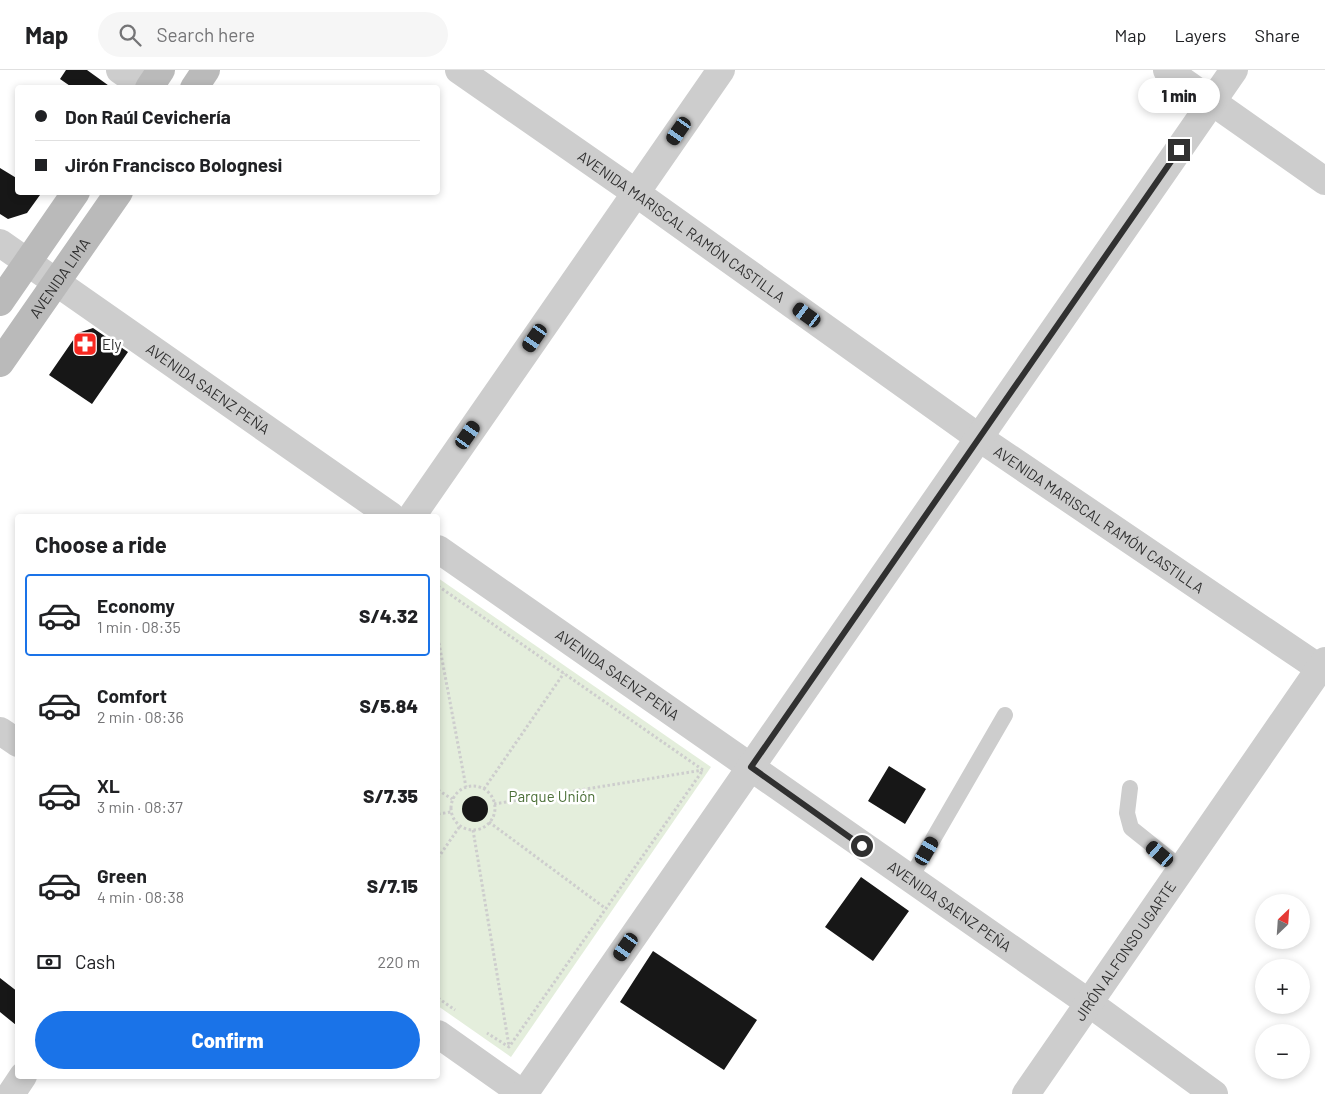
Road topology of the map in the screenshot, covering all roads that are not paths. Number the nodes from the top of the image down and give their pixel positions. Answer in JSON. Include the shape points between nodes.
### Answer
{"nodes":[{"id":1,"x":120,"y":70,"type":"edge"},
{"id":2,"x":162,"y":70,"type":"edge"},
{"id":3,"x":206,"y":70,"type":"edge"},
{"id":4,"x":459,"y":70,"type":"edge"},
{"id":5,"x":721,"y":70,"type":"edge"},
{"id":6,"x":1167,"y":70,"type":"edge"},
{"id":7,"x":1234,"y":70,"type":"edge"},
{"id":8,"x":143,"y":85,"type":"edge"},
{"id":9,"x":150,"y":85,"type":"edge"},
{"id":10,"x":196,"y":85,"type":"edge"},
{"id":11,"x":1212,"y":102,"type":"junction"},
{"id":12,"x":1325,"y":180,"type":"edge"},
{"id":13,"x":636,"y":193,"type":"junction"},
{"id":14,"x":74,"y":195,"type":"edge"},
{"id":15,"x":117,"y":195,"type":"edge"},
{"id":16,"x":0,"y":243,"type":"edge"},
{"id":17,"x":27,"y":262,"type":"junction"},
{"id":18,"x":56,"y":282,"type":"junction"},
{"id":19,"x":3,"y":292,"type":"edge"},
{"id":20,"x":0,"y":363,"type":"edge"},
{"id":21,"x":978,"y":437,"type":"junction"},
{"id":22,"x":388,"y":514,"type":"edge"},
{"id":23,"x":413,"y":514,"type":"edge"},
{"id":24,"x":440,"y":550,"type":"edge"},
{"id":25,"x":1323,"y":667,"type":"edge"},
{"id":26,"x":1005,"y":716,"type":"dead end"},
{"id":27,"x":0,"y":731,"type":"edge"},
{"id":28,"x":15,"y":741,"type":"edge"},
{"id":29,"x":751,"y":767,"type":"junction"},
{"id":30,"x":1130,"y":788,"type":"dead end"},
{"id":31,"x":1181,"y":868,"type":"junction"},
{"id":32,"x":910,"y":879,"type":"junction"},
{"id":33,"x":1089,"y":1004,"type":"junction"},
{"id":34,"x":440,"y":1035,"type":"edge"},
{"id":35,"x":21,"y":1079,"type":"edge"},
{"id":36,"x":11,"y":1094,"type":"edge"},
{"id":37,"x":524,"y":1094,"type":"edge"},
{"id":38,"x":1026,"y":1094,"type":"edge"},
{"id":39,"x":1214,"y":1094,"type":"edge"}],
"edges":[{"from":1,"to":8,"type":"street"},
{"from":2,"to":9,"type":"main road"},
{"from":3,"to":10,"type":"main road"},
{"from":4,"to":13,"type":"street","name":"AVENIDA MARISCAL RAMÓN CASTILLA"},
{"from":5,"to":13,"type":"street"},
{"from":6,"to":11,"type":"street"},
{"from":7,"to":11,"type":"street"},
{"from":11,"to":12,"type":"street"},
{"from":11,"to":21,"type":"street"},
{"from":13,"to":21,"type":"street","name":"AVENIDA MARISCAL RAMÓN CASTILLA"},
{"from":13,"to":23,"type":"street"},
{"from":14,"to":17,"type":"main road"},
{"from":15,"to":18,"type":"main road","name":"AVENIDA LIMA"},
{"from":16,"to":17,"type":"street","name":"AVENIDA SAENZ PEÑA"},
{"from":17,"to":18,"type":"street","name":"AVENIDA SAENZ PEÑA"},
{"from":17,"to":19,"type":"main road"},
{"from":18,"to":20,"type":"main road","name":"AVENIDA LIMA"},
{"from":18,"to":22,"type":"street","name":"AVENIDA SAENZ PEÑA"},
{"from":21,"to":25,"type":"street","name":"AVENIDA MARISCAL RAMÓN CASTILLA"},
{"from":21,"to":29,"type":"street"},
{"from":24,"to":29,"type":"street","name":"AVENIDA SAENZ PEÑA"},
{"from":25,"to":31,"type":"street","name":"JIRÓN ALFONSO UGARTE"},
{"from":26,"to":32,"type":"lane"},
{"from":27,"to":28,"type":"street"},
{"from":29,"to":32,"type":"street","name":"AVENIDA SAENZ PEÑA"},
{"from":29,"to":37,"type":"street"},
{"from":30,"to":31,"type":"lane","via":[[1127,813],[1131,828]]},
{"from":31,"to":33,"type":"street","name":"JIRÓN ALFONSO UGARTE"},
{"from":32,"to":33,"type":"street","name":"AVENIDA SAENZ PEÑA"},
{"from":33,"to":38,"type":"street","name":"JIRÓN ALFONSO UGARTE"},
{"from":33,"to":39,"type":"street","name":"AVENIDA SAENZ PEÑA"},
{"from":34,"to":37,"type":"street"},
{"from":35,"to":36,"type":"street"}]}
